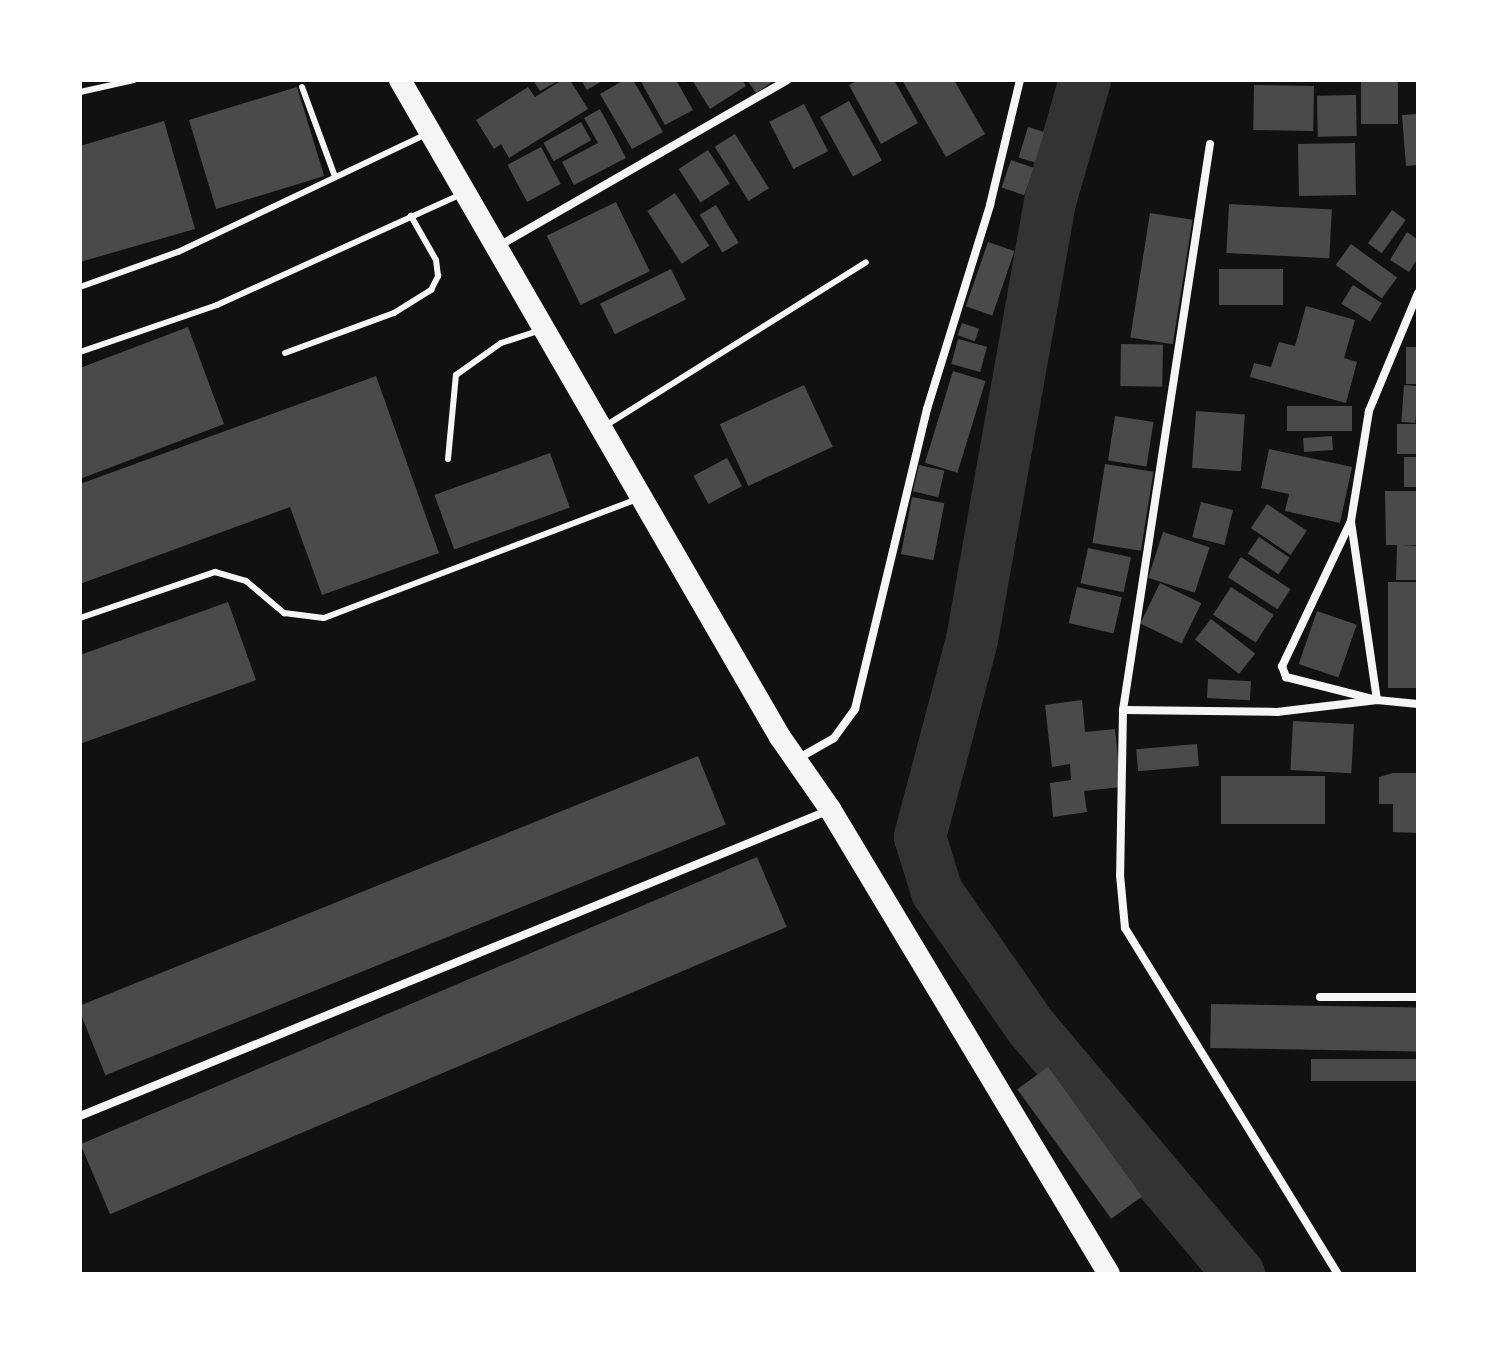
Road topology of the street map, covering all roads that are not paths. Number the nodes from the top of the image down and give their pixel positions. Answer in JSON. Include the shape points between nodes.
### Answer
{"nodes":[{"id":1,"x":134,"y":80,"type":"edge"},
{"id":2,"x":400,"y":80,"type":"edge"},
{"id":3,"x":787,"y":80,"type":"edge"},
{"id":4,"x":1020,"y":80,"type":"edge"},
{"id":5,"x":302,"y":87,"type":"dead end"},
{"id":6,"x":80,"y":92,"type":"edge"},
{"id":7,"x":430,"y":133,"type":"junction"},
{"id":8,"x":1210,"y":144,"type":"dead end"},
{"id":9,"x":334,"y":174,"type":"junction"},
{"id":10,"x":466,"y":193,"type":"junction"},
{"id":11,"x":411,"y":216,"type":"junction"},
{"id":12,"x":497,"y":247,"type":"junction"},
{"id":13,"x":866,"y":262,"type":"dead end"},
{"id":14,"x":80,"y":287,"type":"edge"},
{"id":15,"x":1418,"y":293,"type":"edge"},
{"id":16,"x":545,"y":329,"type":"junction"},
{"id":17,"x":80,"y":352,"type":"edge"},
{"id":18,"x":285,"y":353,"type":"dead end"},
{"id":19,"x":601,"y":429,"type":"junction"},
{"id":20,"x":448,"y":459,"type":"dead end"},
{"id":21,"x":642,"y":498,"type":"junction"},
{"id":22,"x":1351,"y":521,"type":"junction"},
{"id":23,"x":80,"y":618,"type":"edge"},
{"id":24,"x":1377,"y":700,"type":"junction"},
{"id":25,"x":1418,"y":704,"type":"edge"},
{"id":26,"x":1123,"y":710,"type":"junction"},
{"id":27,"x":794,"y":760,"type":"junction"},
{"id":28,"x":830,"y":809,"type":"junction"},
{"id":29,"x":1320,"y":997,"type":"dead end"},
{"id":30,"x":1418,"y":997,"type":"edge"},
{"id":31,"x":80,"y":1116,"type":"edge"},
{"id":32,"x":1109,"y":1274,"type":"edge"},
{"id":33,"x":1338,"y":1274,"type":"edge"}],
"edges":[{"from":1,"to":6,"type":"lane"},
{"from":2,"to":7,"type":"highway"},
{"from":3,"to":12,"type":"street"},
{"from":4,"to":27,"type":"street","via":[[990,205],[919,439],[855,709],[834,738]]},
{"from":5,"to":9,"type":"lane"},
{"from":7,"to":9,"type":"lane"},
{"from":7,"to":10,"type":"highway"},
{"from":8,"to":26,"type":"street"},
{"from":9,"to":14,"type":"lane","via":[[178,252]]},
{"from":10,"to":11,"type":"lane"},
{"from":10,"to":12,"type":"highway"},
{"from":11,"to":17,"type":"lane","via":[[217,305]]},
{"from":11,"to":18,"type":"lane","via":[[436,260],[438,276],[431,290],[394,313]]},
{"from":12,"to":16,"type":"highway"},
{"from":13,"to":19,"type":"lane"},
{"from":15,"to":22,"type":"street","via":[[1369,411]]},
{"from":16,"to":19,"type":"highway"},
{"from":16,"to":20,"type":"lane","via":[[501,343],[456,375]]},
{"from":19,"to":21,"type":"highway"},
{"from":21,"to":23,"type":"lane","via":[[324,618],[284,613],[246,581],[215,572]]},
{"from":21,"to":27,"type":"highway"},
{"from":22,"to":24,"type":"street"},
{"from":22,"to":24,"type":"street","via":[[1282,666],[1286,677]]},
{"from":24,"to":25,"type":"street"},
{"from":24,"to":26,"type":"street","via":[[1277,712]]},
{"from":26,"to":33,"type":"street","via":[[1120,875],[1125,928]]},
{"from":27,"to":28,"type":"highway"},
{"from":28,"to":31,"type":"street"},
{"from":28,"to":32,"type":"highway"},
{"from":29,"to":30,"type":"street"}]}
